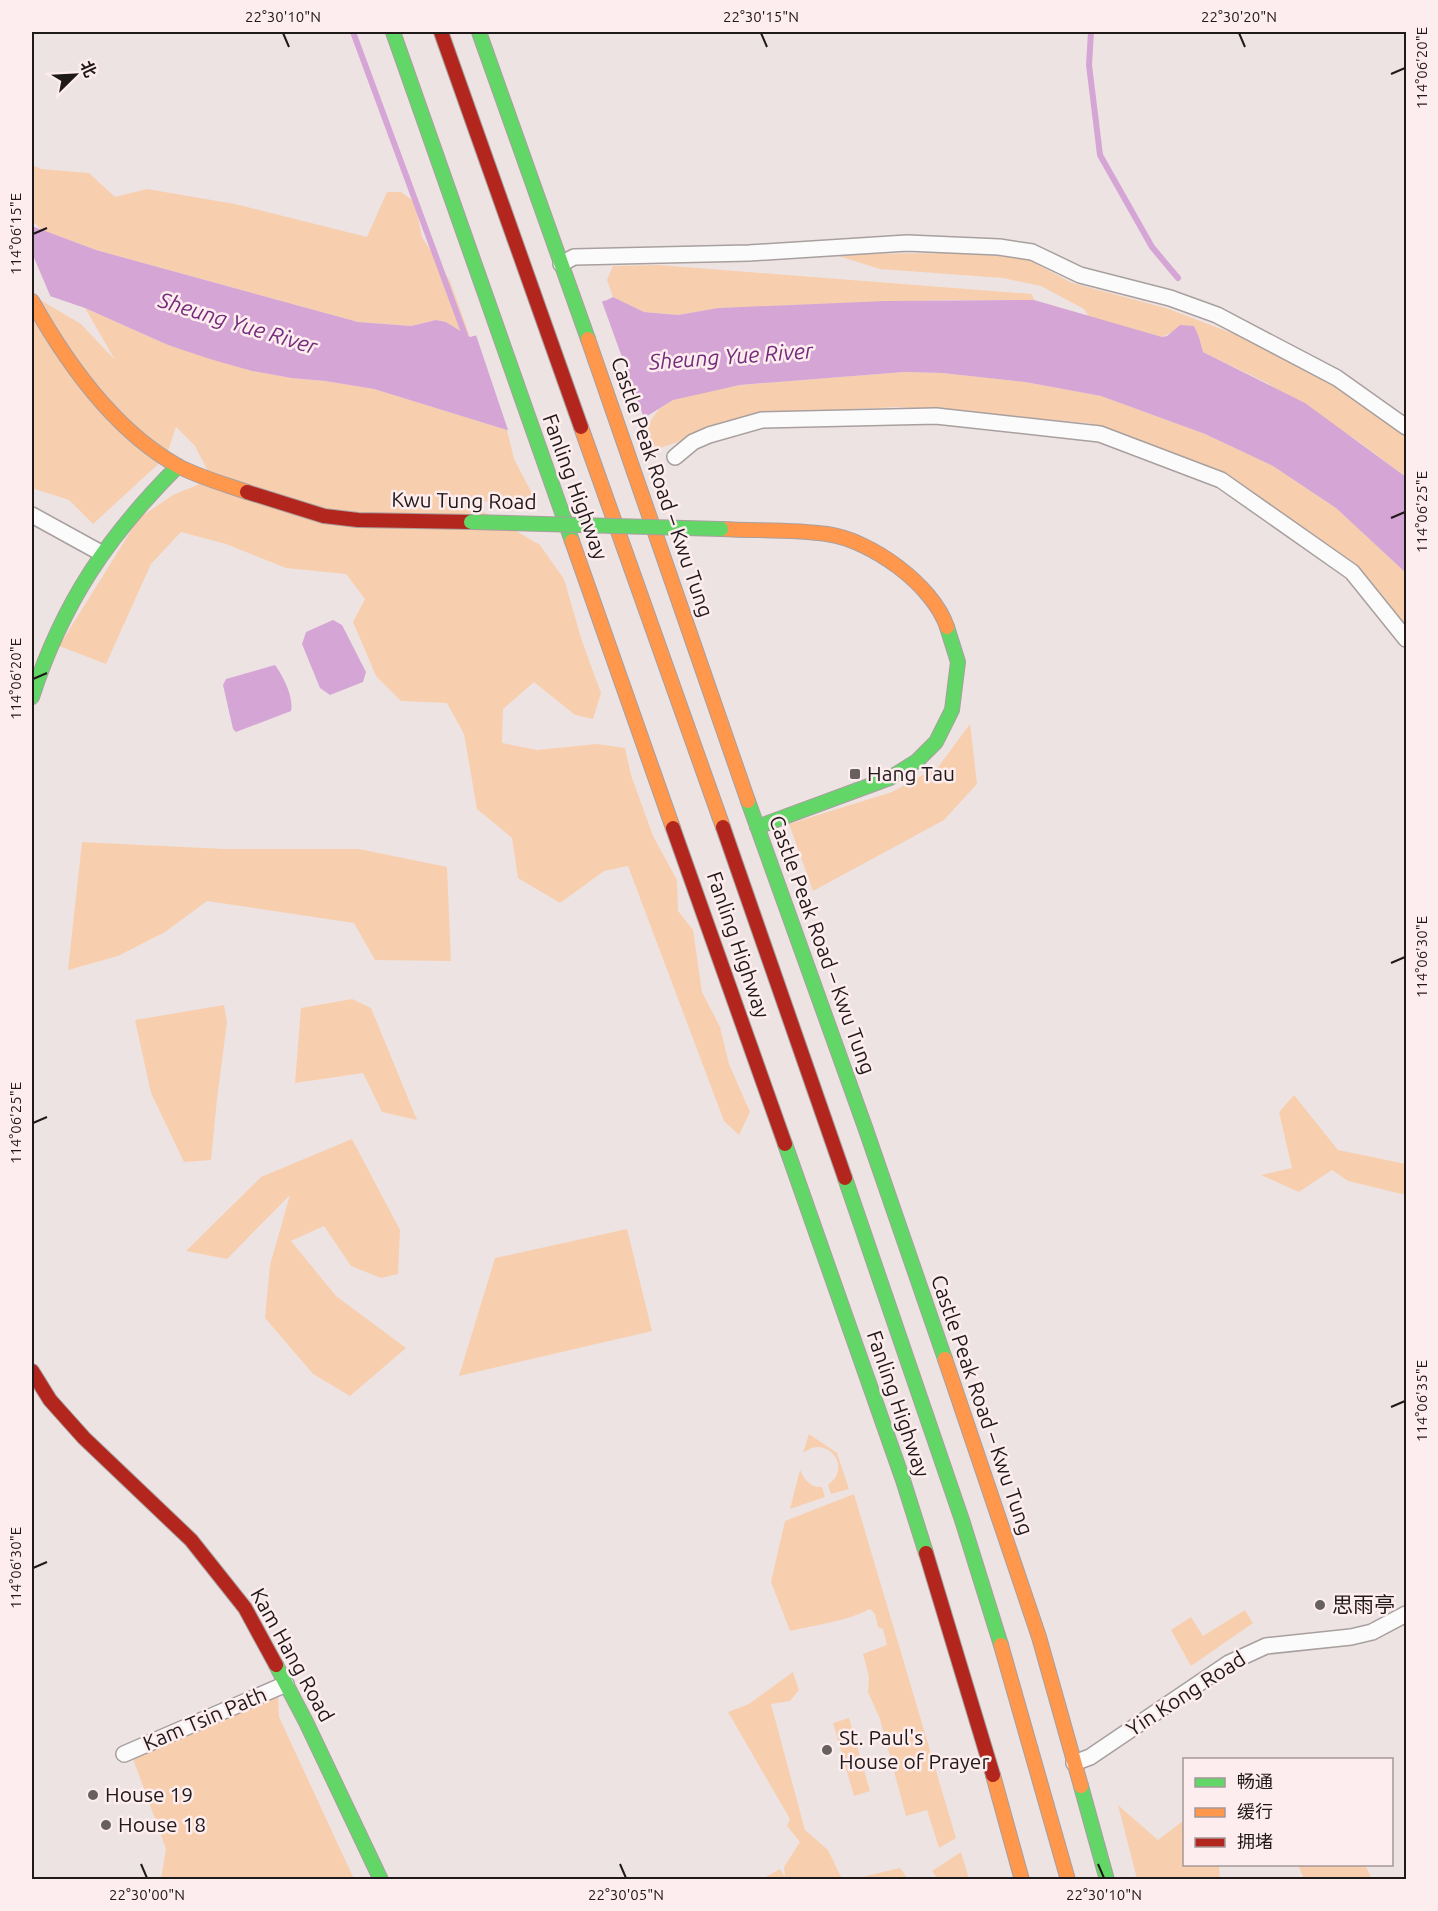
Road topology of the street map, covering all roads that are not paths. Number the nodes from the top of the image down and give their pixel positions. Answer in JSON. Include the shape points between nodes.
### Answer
{"nodes":[{"id":1,"x":393,"y":32,"type":"edge"},
{"id":2,"x":441,"y":32,"type":"edge"},
{"id":3,"x":479,"y":32,"type":"edge"},
{"id":4,"x":561,"y":264,"type":"junction"},
{"id":5,"x":32,"y":301,"type":"edge"},
{"id":6,"x":1407,"y":427,"type":"edge"},
{"id":7,"x":675,"y":457,"type":"dead end"},
{"id":8,"x":178,"y":466,"type":"junction"},
{"id":9,"x":32,"y":515,"type":"edge"},
{"id":10,"x":101,"y":553,"type":"junction"},
{"id":11,"x":1407,"y":639,"type":"edge"},
{"id":12,"x":32,"y":697,"type":"edge"},
{"id":13,"x":757,"y":827,"type":"junction"},
{"id":14,"x":32,"y":1371,"type":"edge"},
{"id":15,"x":1407,"y":1614,"type":"edge"},
{"id":16,"x":286,"y":1684,"type":"junction"},
{"id":17,"x":124,"y":1754,"type":"dead end"},
{"id":18,"x":1074,"y":1763,"type":"junction"},
{"id":19,"x":381,"y":1880,"type":"edge"},
{"id":20,"x":1022,"y":1880,"type":"edge"},
{"id":21,"x":1068,"y":1880,"type":"edge"},
{"id":22,"x":1107,"y":1880,"type":"edge"}],
"edges":[{"from":1,"to":20,"type":"main road","name":"Fanling Highway","via":[[903,1480]]},
{"from":2,"to":21,"type":"main road","name":"Fanling Highway","via":[[759,928],[962,1520],[1012,1677]]},
{"from":3,"to":4,"type":"main road","name":"Castle Peak Road – Kwu Tung"},
{"from":4,"to":6,"type":"street","via":[[574,257],[748,253],[907,243],[1032,252],[1080,275],[1170,298],[1217,315],[1337,378]]},
{"from":4,"to":13,"type":"main road","name":"Castle Peak Road – Kwu Tung"},
{"from":5,"to":8,"type":"main road","name":"Kwu Tung Road","via":[[53,339],[90,388],[134,435]]},
{"from":7,"to":11,"type":"street","via":[[709,435],[762,420],[936,416],[1100,434],[1221,480],[1352,572]]},
{"from":8,"to":10,"type":"main road","via":[[131,514]]},
{"from":8,"to":13,"type":"main road","name":"Kwu Tung Road","bridge":true,"via":[[267,500],[324,516],[830,534],[881,555],[918,583],[945,621],[958,662],[952,710],[936,742],[890,778]]},
{"from":9,"to":10,"type":"street"},
{"from":10,"to":12,"type":"main road","via":[[57,628]]},
{"from":13,"to":18,"type":"main road","name":"Castle Peak Road – Kwu Tung","via":[[949,1371],[1039,1637]]},
{"from":14,"to":16,"type":"main road","name":"Kam Hang Road","via":[[50,1400],[84,1438],[191,1540],[245,1608]]},
{"from":15,"to":18,"type":"street","name":"Yin Kong Road","via":[[1372,1632],[1351,1637],[1281,1643],[1253,1650],[1090,1757]]},
{"from":16,"to":17,"type":"street","name":"Kam Tsin Path"},
{"from":16,"to":19,"type":"main road","name":"Kam Hang Road"},
{"from":18,"to":22,"type":"main road","name":"Castle Peak Road – Kwu Tung"}]}
